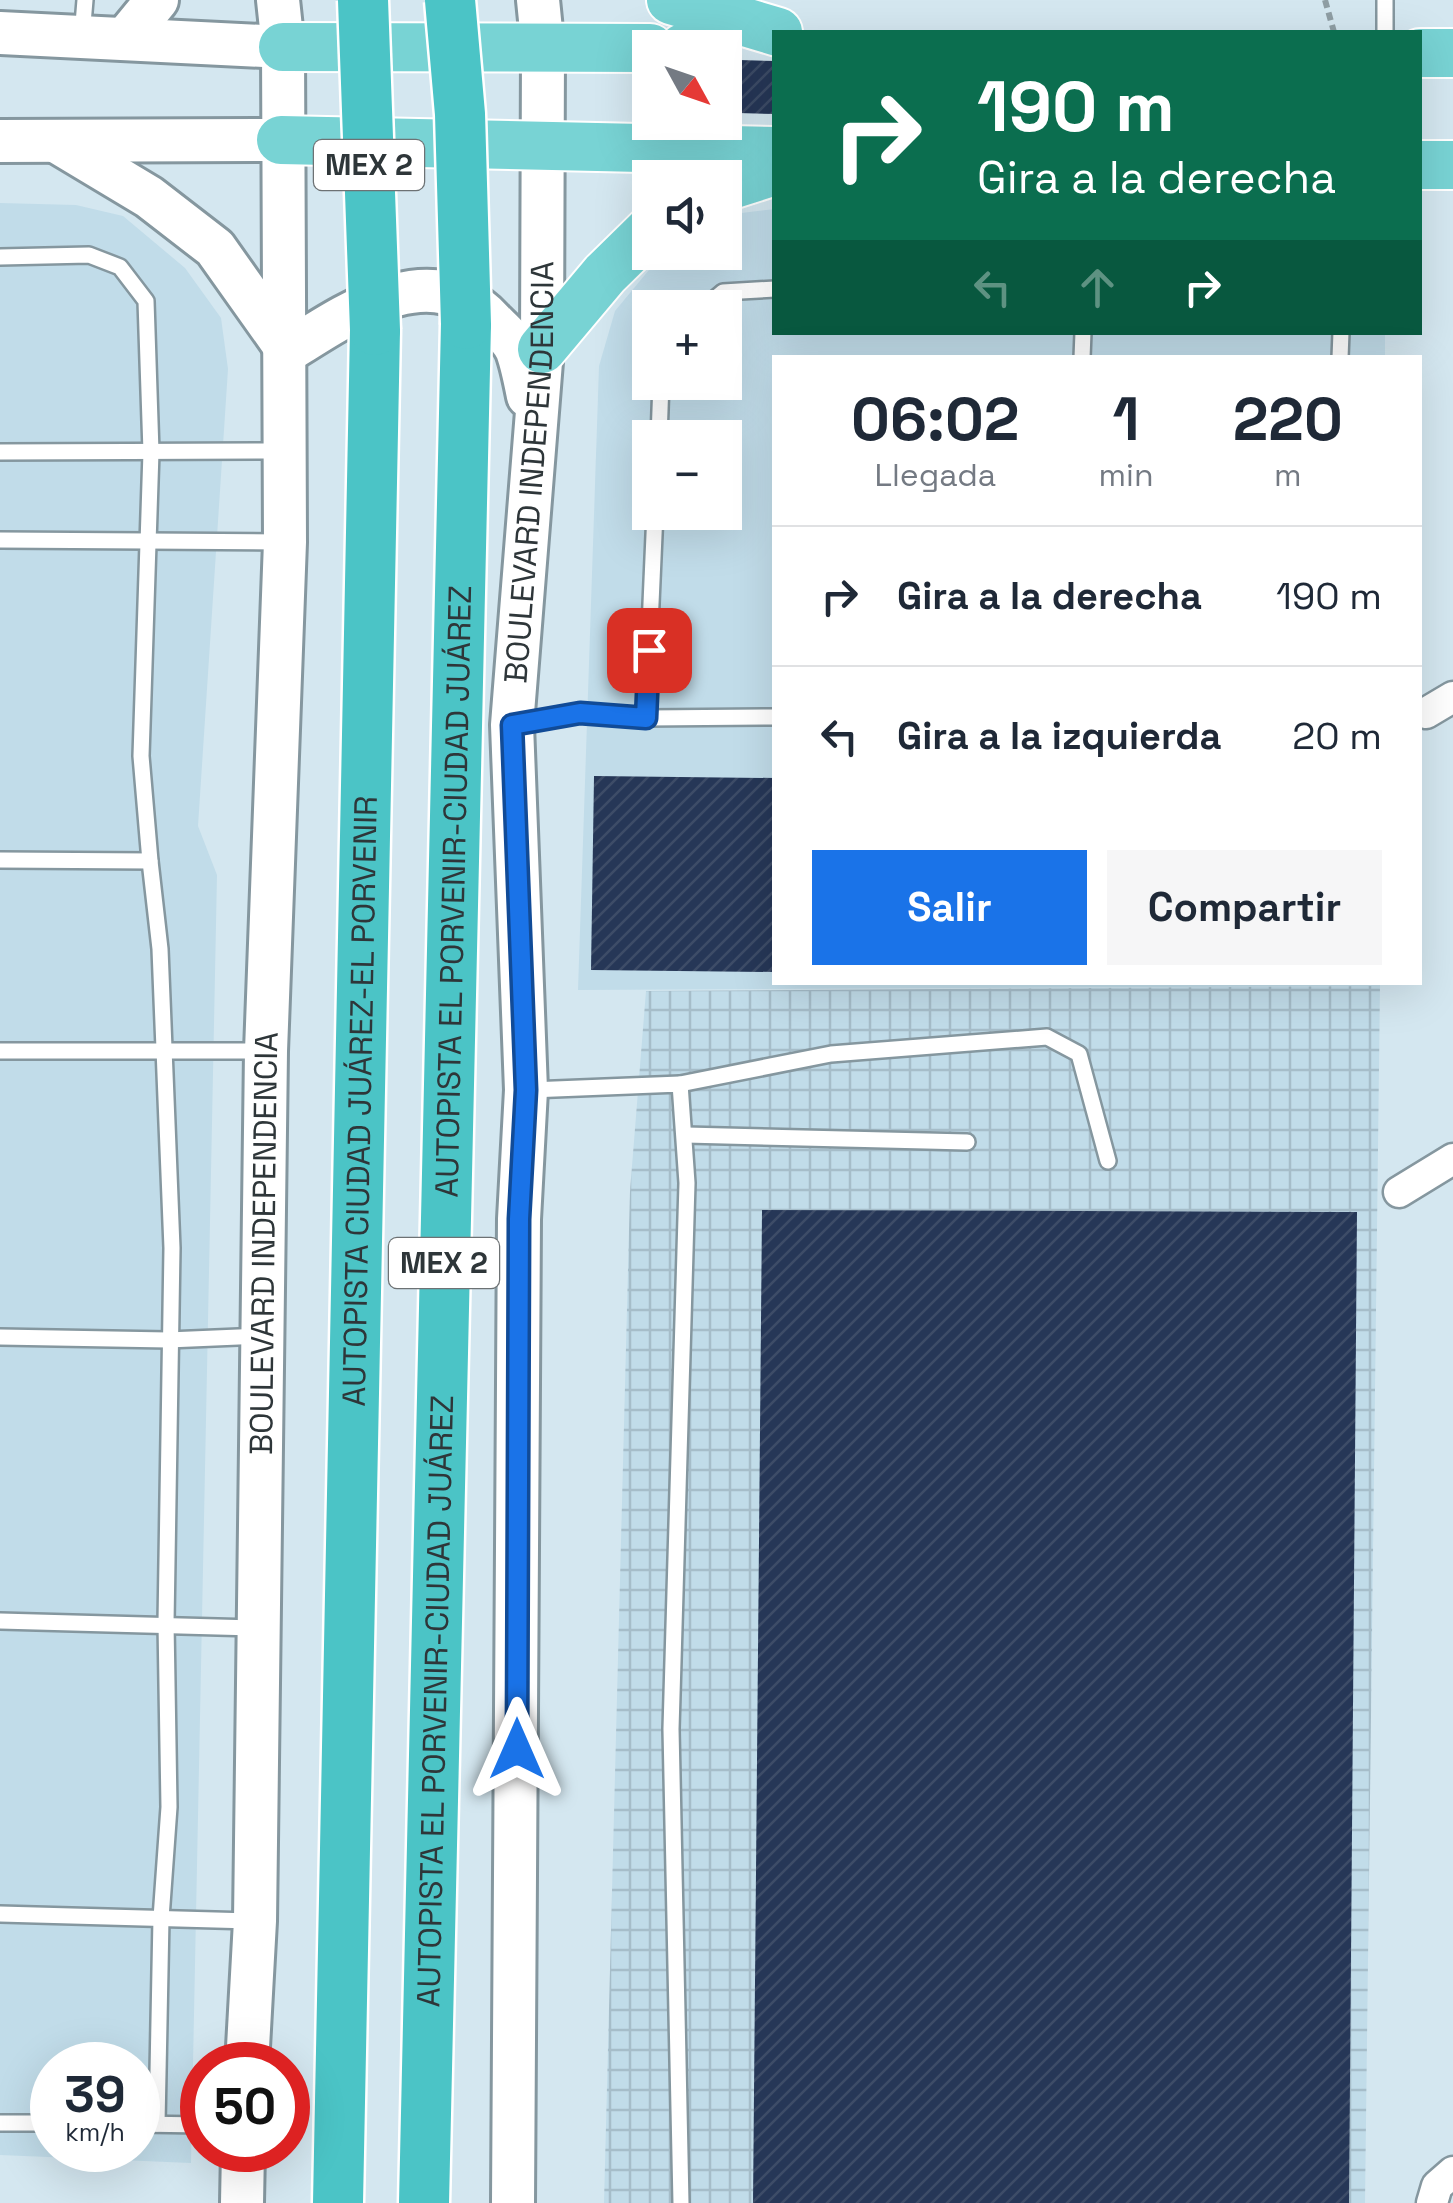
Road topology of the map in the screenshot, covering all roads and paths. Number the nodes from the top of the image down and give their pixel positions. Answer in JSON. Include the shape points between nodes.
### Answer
{"nodes":[{"id":1,"x":157,"y":0,"type":"edge"},
{"id":2,"x":278,"y":0,"type":"edge"},
{"id":3,"x":363,"y":0,"type":"edge"},
{"id":4,"x":450,"y":0,"type":"edge"},
{"id":5,"x":538,"y":0,"type":"edge"},
{"id":6,"x":670,"y":0,"type":"edge"},
{"id":7,"x":1326,"y":0,"type":"edge"},
{"id":8,"x":1385,"y":0,"type":"edge"},
{"id":9,"x":83,"y":18,"type":"edge"},
{"id":10,"x":772,"y":30,"type":"edge"},
{"id":11,"x":1334,"y":30,"type":"edge"},
{"id":12,"x":1384,"y":30,"type":"edge"},
{"id":13,"x":0,"y":33,"type":"edge"},
{"id":14,"x":125,"y":39,"type":"junction"},
{"id":15,"x":283,"y":48,"type":"junction"},
{"id":16,"x":632,"y":48,"type":"edge"},
{"id":17,"x":742,"y":49,"type":"edge"},
{"id":18,"x":543,"y":50,"type":"junction"},
{"id":19,"x":772,"y":50,"type":"edge"},
{"id":20,"x":1422,"y":53,"type":"edge"},
{"id":21,"x":1453,"y":53,"type":"edge"},
{"id":22,"x":281,"y":140,"type":"junction"},
{"id":23,"x":0,"y":142,"type":"edge"},
{"id":24,"x":59,"y":142,"type":"junction"},
{"id":25,"x":541,"y":143,"type":"junction"},
{"id":26,"x":772,"y":151,"type":"edge"},
{"id":27,"x":1422,"y":165,"type":"edge"},
{"id":28,"x":1453,"y":165,"type":"edge"},
{"id":29,"x":772,"y":172,"type":"edge"},
{"id":30,"x":742,"y":182,"type":"edge"},
{"id":31,"x":632,"y":248,"type":"edge"},
{"id":32,"x":0,"y":256,"type":"edge"},
{"id":33,"x":772,"y":289,"type":"edge"},
{"id":34,"x":742,"y":291,"type":"edge"},
{"id":35,"x":542,"y":350,"type":"junction"},
{"id":36,"x":288,"y":351,"type":"junction"},
{"id":37,"x":533,"y":415,"type":"junction"},
{"id":38,"x":286,"y":450,"type":"junction"},
{"id":39,"x":0,"y":452,"type":"edge"},
{"id":40,"x":150,"y":452,"type":"junction"},
{"id":41,"x":655,"y":530,"type":"edge"},
{"id":42,"x":147,"y":539,"type":"junction"},
{"id":43,"x":0,"y":540,"type":"edge"},
{"id":44,"x":285,"y":542,"type":"junction"},
{"id":45,"x":1453,"y":698,"type":"edge"},
{"id":46,"x":1426,"y":714,"type":"dead end"},
{"id":47,"x":772,"y":717,"type":"edge"},
{"id":48,"x":646,"y":718,"type":"junction"},
{"id":49,"x":512,"y":725,"type":"junction"},
{"id":50,"x":0,"y":860,"type":"edge"},
{"id":51,"x":150,"y":860,"type":"junction"},
{"id":52,"x":0,"y":1051,"type":"edge"},
{"id":53,"x":162,"y":1052,"type":"junction"},
{"id":54,"x":266,"y":1052,"type":"junction"},
{"id":55,"x":680,"y":1084,"type":"junction"},
{"id":56,"x":526,"y":1090,"type":"junction"},
{"id":57,"x":686,"y":1135,"type":"junction"},
{"id":58,"x":966,"y":1142,"type":"dead end"},
{"id":59,"x":1453,"y":1159,"type":"edge"},
{"id":60,"x":1108,"y":1161,"type":"dead end"},
{"id":61,"x":1399,"y":1192,"type":"dead end"},
{"id":62,"x":261,"y":1336,"type":"junction"},
{"id":63,"x":0,"y":1337,"type":"edge"},
{"id":64,"x":168,"y":1340,"type":"junction"},
{"id":65,"x":0,"y":1621,"type":"edge"},
{"id":66,"x":166,"y":1622,"type":"junction"},
{"id":67,"x":258,"y":1628,"type":"junction"},
{"id":68,"x":0,"y":1914,"type":"edge"},
{"id":69,"x":161,"y":1918,"type":"junction"},
{"id":70,"x":255,"y":1921,"type":"junction"},
{"id":71,"x":159,"y":2042,"type":"edge"},
{"id":72,"x":248,"y":2042,"type":"edge"},
{"id":73,"x":0,"y":2123,"type":"edge"},
{"id":74,"x":30,"y":2123,"type":"edge"},
{"id":75,"x":243,"y":2172,"type":"edge"},
{"id":76,"x":1453,"y":2172,"type":"edge"},
{"id":77,"x":242,"y":2203,"type":"edge"},
{"id":78,"x":338,"y":2203,"type":"edge"},
{"id":79,"x":424,"y":2203,"type":"edge"},
{"id":80,"x":513,"y":2203,"type":"edge"},
{"id":81,"x":681,"y":2203,"type":"edge"},
{"id":82,"x":1432,"y":2203,"type":"edge"}],
"edges":[{"from":1,"to":14,"type":"main road"},
{"from":2,"to":15,"type":"main road","name":"BOULEVARD INDEPENDENCIA","number":"MEX 2"},
{"from":3,"to":78,"type":"highway","name":"AUTOPISTA CIUDAD JUÁREZ-EL PORVENIR","number":"MEX 2","bridge":true,"via":[[375,330]]},
{"from":4,"to":79,"type":"highway","name":"AUTOPISTA EL PORVENIR-CIUDAD JUÁREZ","number":"MEX 2","bridge":true,"via":[[466,324]]},
{"from":5,"to":18,"type":"main road","name":"BOULEVARD INDEPENDENCIA","number":"MEX 2"},
{"from":6,"to":10,"type":"main road"},
{"from":7,"to":11,"type":"path"},
{"from":8,"to":12,"type":"lane"},
{"from":9,"to":13,"type":"main road"},
{"from":9,"to":14,"type":"main road"},
{"from":14,"to":15,"type":"main road"},
{"from":15,"to":18,"type":"main road"},
{"from":15,"to":22,"type":"main road","name":"BOULEVARD INDEPENDENCIA","number":"MEX 2"},
{"from":16,"to":18,"type":"main road"},
{"from":17,"to":19,"type":"main road"},
{"from":18,"to":25,"type":"main road","name":"BOULEVARD INDEPENDENCIA","number":"MEX 2"},
{"from":20,"to":21,"type":"main road"},
{"from":22,"to":24,"type":"main road"},
{"from":22,"to":25,"type":"main road"},
{"from":22,"to":36,"type":"main road","name":"BOULEVARD INDEPENDENCIA","number":"MEX 2"},
{"from":23,"to":24,"type":"main road"},
{"from":24,"to":36,"type":"main road","via":[[216,248]]},
{"from":25,"to":26,"type":"main road"},
{"from":25,"to":35,"type":"main road","name":"BOULEVARD INDEPENDENCIA","number":"MEX 2"},
{"from":27,"to":28,"type":"main road"},
{"from":29,"to":30,"type":"main road"},
{"from":31,"to":35,"type":"main road"},
{"from":32,"to":40,"type":"lane","via":[[89,255],[120,267],[146,301]]},
{"from":33,"to":34,"type":"lane"},
{"from":35,"to":37,"type":"main road","name":"BOULEVARD INDEPENDENCIA","number":"MEX 2"},
{"from":36,"to":37,"type":"main road","via":[[352,310],[404,291],[443,290],[480,307],[516,348]]},
{"from":36,"to":38,"type":"main road","name":"BOULEVARD INDEPENDENCIA","number":"MEX 2"},
{"from":37,"to":49,"type":"main road","name":"BOULEVARD INDEPENDENCIA","number":"MEX 2"},
{"from":38,"to":40,"type":"lane"},
{"from":38,"to":44,"type":"main road","name":"BOULEVARD INDEPENDENCIA","number":"MEX 2"},
{"from":39,"to":40,"type":"lane"},
{"from":40,"to":42,"type":"lane"},
{"from":41,"to":48,"type":"lane"},
{"from":42,"to":43,"type":"lane"},
{"from":42,"to":44,"type":"lane"},
{"from":42,"to":51,"type":"lane","via":[[141,756]]},
{"from":44,"to":54,"type":"main road","name":"BOULEVARD INDEPENDENCIA","number":"MEX 2"},
{"from":45,"to":46,"type":"street"},
{"from":47,"to":48,"type":"lane"},
{"from":48,"to":49,"type":"lane","via":[[580,713]]},
{"from":49,"to":56,"type":"main road","name":"BOULEVARD INDEPENDENCIA","number":"MEX 2"},
{"from":50,"to":51,"type":"lane"},
{"from":51,"to":53,"type":"lane"},
{"from":52,"to":53,"type":"lane"},
{"from":53,"to":54,"type":"lane"},
{"from":53,"to":64,"type":"lane","via":[[172,1248]]},
{"from":54,"to":62,"type":"main road","name":"BOULEVARD INDEPENDENCIA","number":"MEX 2"},
{"from":55,"to":56,"type":"lane"},
{"from":55,"to":57,"type":"lane"},
{"from":55,"to":60,"type":"lane","via":[[831,1054],[1047,1037],[1079,1054]]},
{"from":56,"to":80,"type":"main road","name":"BOULEVARD INDEPENDENCIA","number":"MEX 2","via":[[519,1219]]},
{"from":57,"to":58,"type":"lane"},
{"from":57,"to":81,"type":"lane","via":[[672,1730]]},
{"from":59,"to":61,"type":"street"},
{"from":62,"to":64,"type":"lane"},
{"from":62,"to":67,"type":"main road","name":"BOULEVARD INDEPENDENCIA","number":"MEX 2"},
{"from":63,"to":64,"type":"lane"},
{"from":64,"to":66,"type":"lane"},
{"from":65,"to":66,"type":"lane"},
{"from":66,"to":67,"type":"lane"},
{"from":66,"to":69,"type":"lane","via":[[169,1808]]},
{"from":67,"to":70,"type":"main road","name":"BOULEVARD INDEPENDENCIA","number":"MEX 2"},
{"from":68,"to":69,"type":"lane"},
{"from":69,"to":70,"type":"lane"},
{"from":69,"to":71,"type":"lane"},
{"from":70,"to":72,"type":"main road","name":"BOULEVARD INDEPENDENCIA","number":"MEX 2"},
{"from":73,"to":74,"type":"lane"},
{"from":75,"to":77,"type":"main road"},
{"from":76,"to":82,"type":"street"}]}
